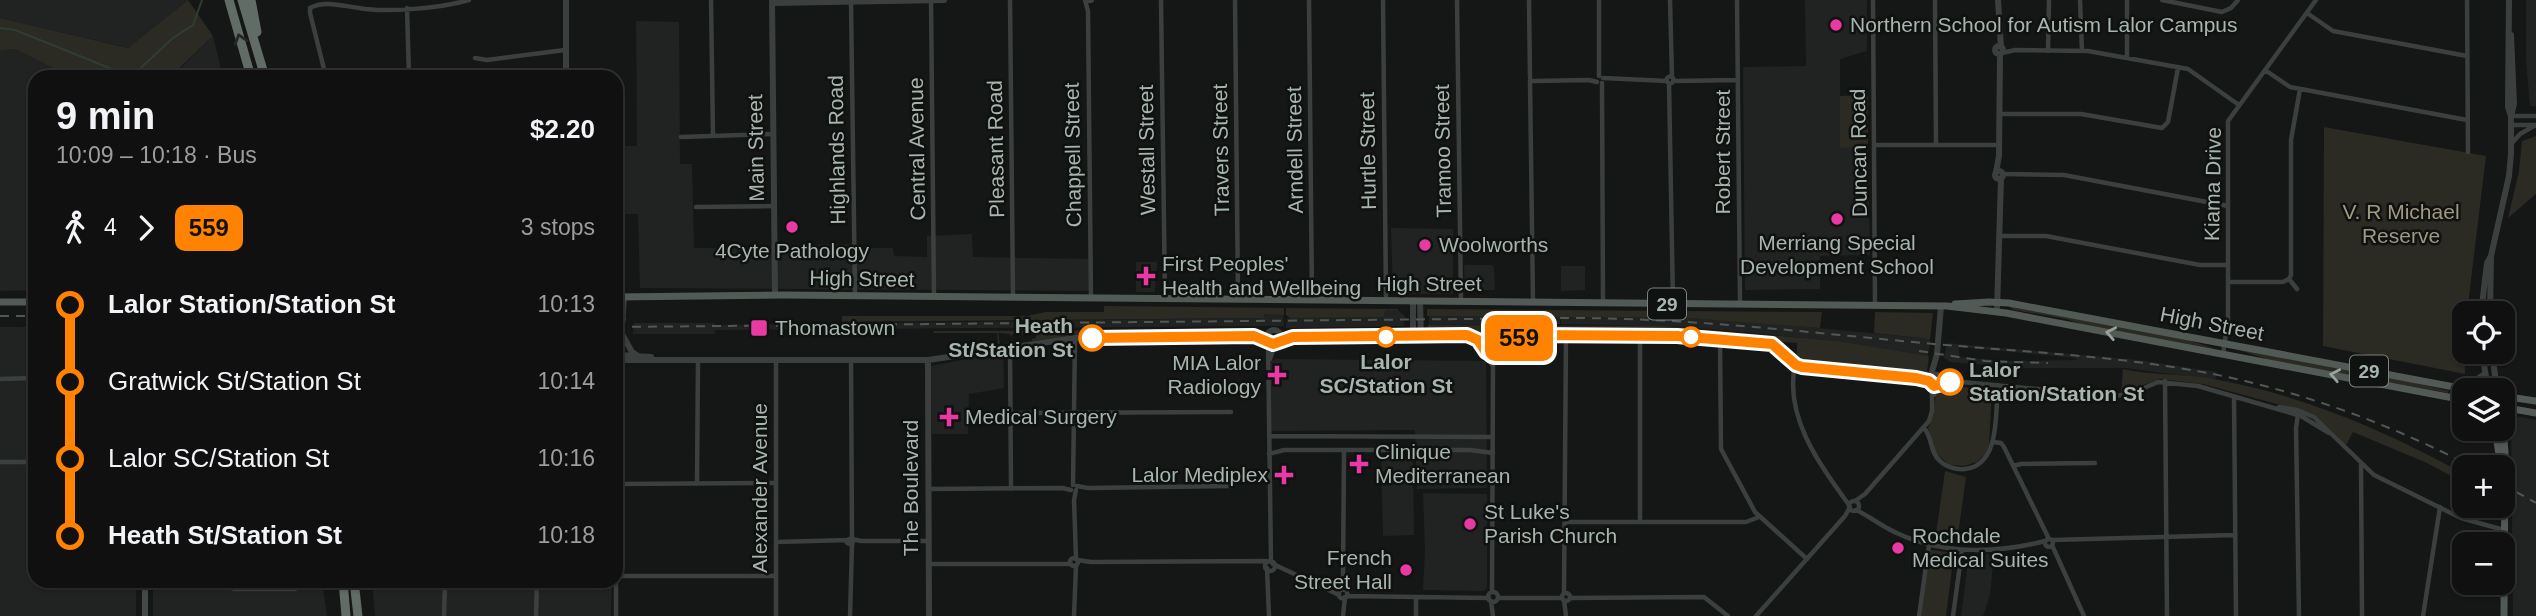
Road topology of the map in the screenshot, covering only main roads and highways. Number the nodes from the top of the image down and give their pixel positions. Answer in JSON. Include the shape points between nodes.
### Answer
{"nodes":[{"id":1,"x":229,"y":0,"type":"edge"},
{"id":2,"x":242,"y":0,"type":"edge"},
{"id":3,"x":251,"y":0,"type":"edge"},
{"id":4,"x":249,"y":70,"type":"edge"},
{"id":5,"x":264,"y":70,"type":"edge"},
{"id":6,"x":264,"y":70,"type":"edge"},
{"id":7,"x":623,"y":297,"type":"edge"},
{"id":8,"x":0,"y":302,"type":"edge"},
{"id":9,"x":28,"y":302,"type":"edge"},
{"id":10,"x":1944,"y":306,"type":"junction"},
{"id":11,"x":2452,"y":386,"type":"edge"},
{"id":12,"x":2452,"y":398,"type":"edge"},
{"id":13,"x":2515,"y":398,"type":"edge"},
{"id":14,"x":2536,"y":401,"type":"edge"},
{"id":15,"x":2515,"y":409,"type":"edge"},
{"id":16,"x":2536,"y":412,"type":"edge"},
{"id":17,"x":2504,"y":518,"type":"edge"},
{"id":18,"x":145,"y":588,"type":"edge"},
{"id":19,"x":344,"y":588,"type":"edge"},
{"id":20,"x":355,"y":588,"type":"edge"},
{"id":21,"x":145,"y":616,"type":"edge"},
{"id":22,"x":346,"y":616,"type":"edge"},
{"id":23,"x":358,"y":616,"type":"edge"},
{"id":24,"x":2504,"y":616,"type":"edge"}],
"edges":[{"from":4,"to":1,"type":"highway","one_way":true},
{"from":2,"to":5,"type":"highway"},
{"from":3,"to":6,"type":"highway"},
{"from":7,"to":10,"type":"main road","name":"High Street","number":"29"},
{"from":8,"to":9,"type":"main road"},
{"from":10,"to":11,"type":"main road","name":"High Street","number":"29","via":[[1998,302]]},
{"from":12,"to":10,"type":"main road","name":"High Street","number":"29","one_way":true,"via":[[1997,311]]},
{"from":13,"to":14,"type":"main road"},
{"from":15,"to":16,"type":"main road"},
{"from":17,"to":24,"type":"main road"},
{"from":18,"to":21,"type":"main road"},
{"from":19,"to":22,"type":"highway"},
{"from":20,"to":23,"type":"highway"}]}
